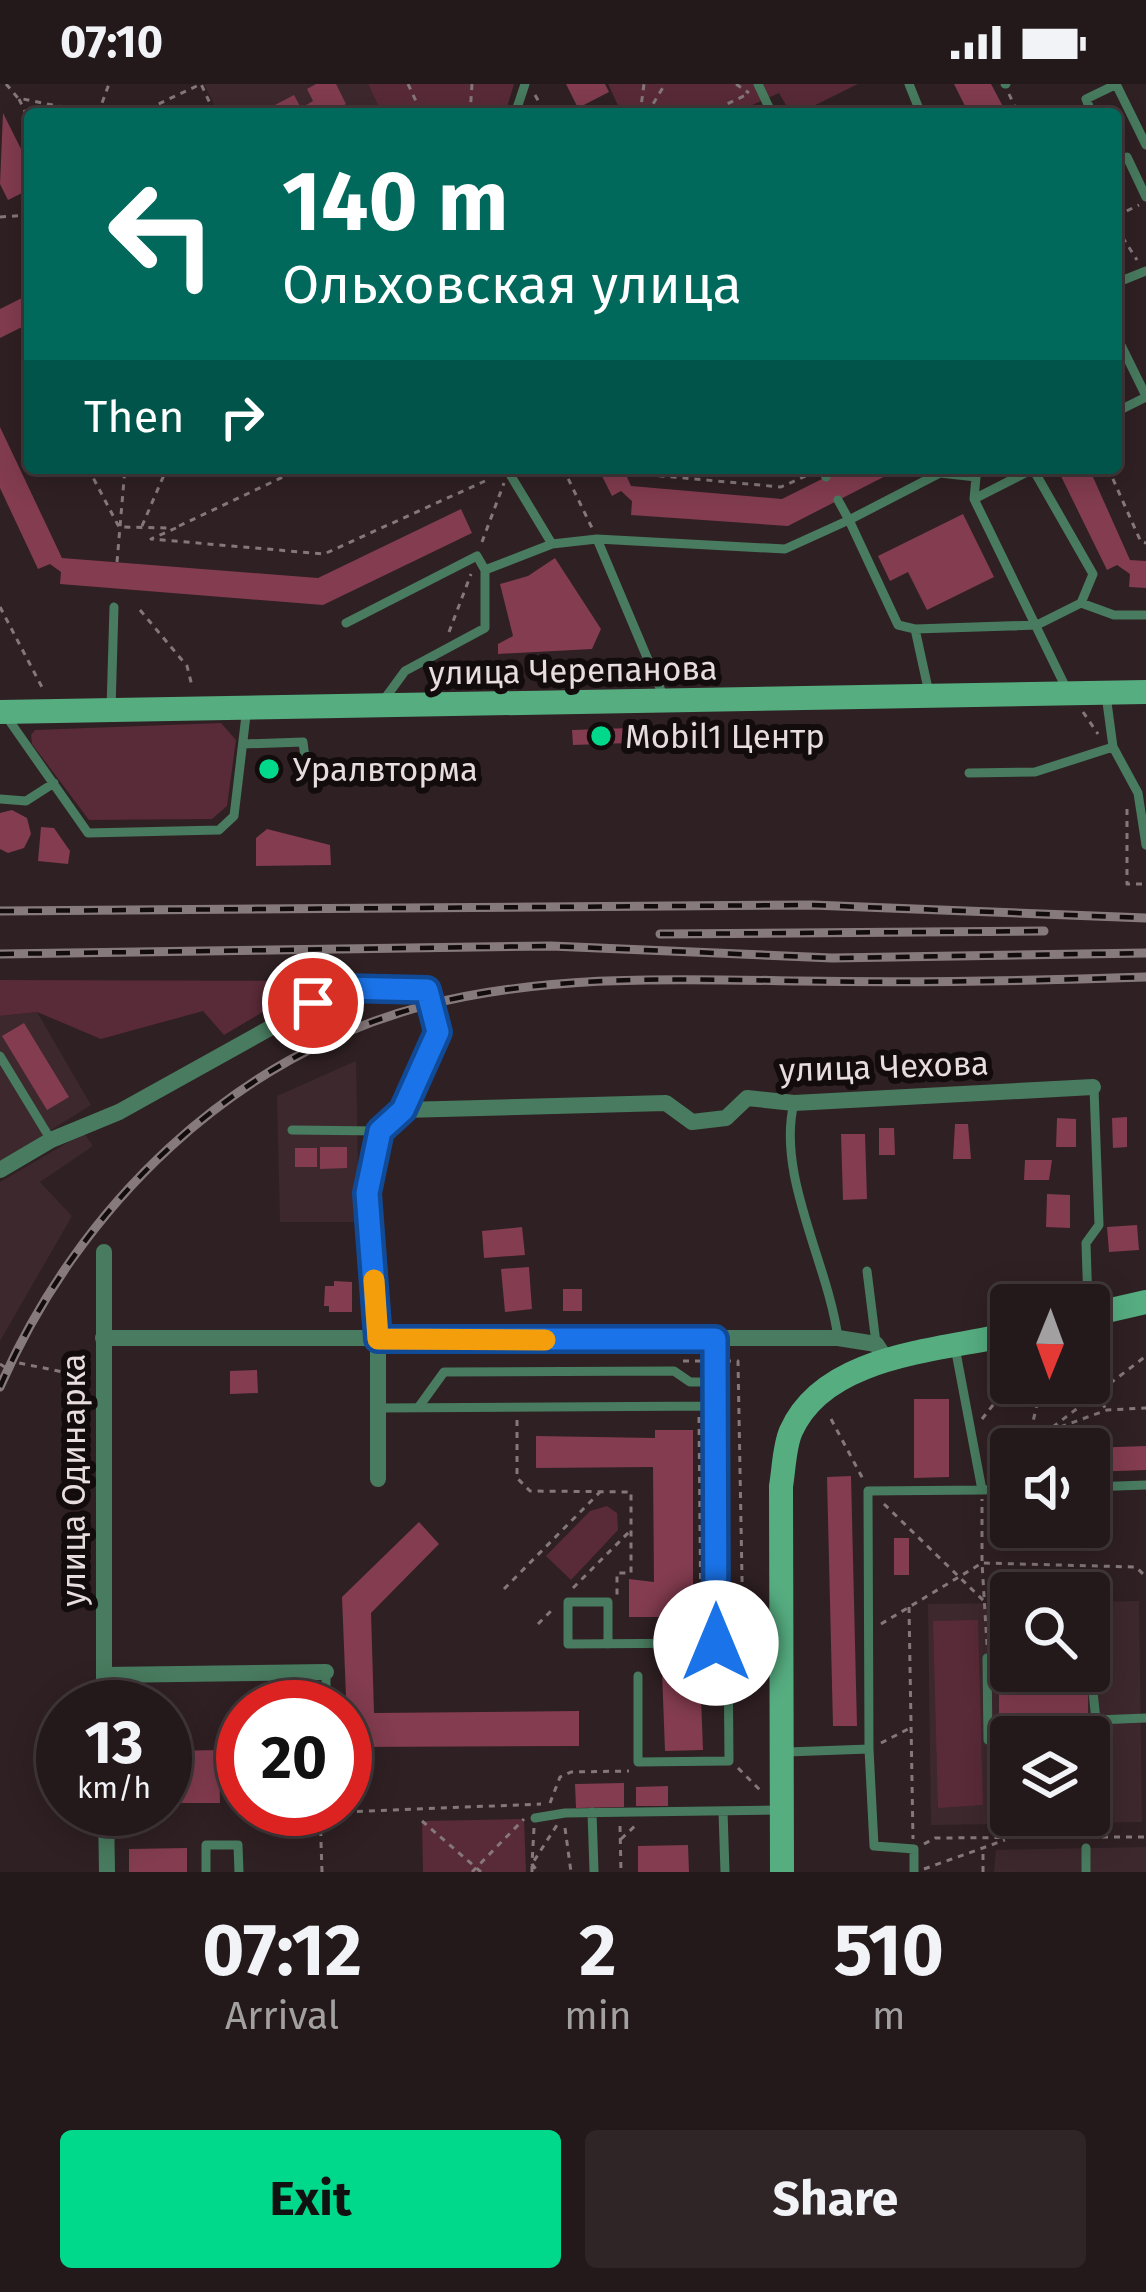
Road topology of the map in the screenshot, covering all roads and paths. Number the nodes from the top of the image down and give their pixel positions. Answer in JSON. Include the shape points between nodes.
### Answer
{"nodes":[{"id":1,"x":6,"y":84,"type":"edge"},
{"id":2,"x":736,"y":84,"type":"edge"},
{"id":3,"x":746,"y":84,"type":"edge"},
{"id":4,"x":758,"y":84,"type":"edge"},
{"id":5,"x":1116,"y":84,"type":"edge"},
{"id":6,"x":750,"y":94,"type":"junction"},
{"id":7,"x":18,"y":98,"type":"junction"},
{"id":8,"x":67,"y":108,"type":"edge"},
{"id":9,"x":149,"y":108,"type":"edge"},
{"id":10,"x":212,"y":108,"type":"edge"},
{"id":11,"x":719,"y":108,"type":"edge"},
{"id":12,"x":1089,"y":108,"type":"edge"},
{"id":13,"x":24,"y":110,"type":"edge"},
{"id":14,"x":1146,"y":147,"type":"edge"},
{"id":15,"x":1127,"y":157,"type":"junction"},
{"id":16,"x":1122,"y":160,"type":"edge"},
{"id":17,"x":1146,"y":199,"type":"edge"},
{"id":18,"x":1122,"y":236,"type":"edge"},
{"id":19,"x":1145,"y":271,"type":"edge"},
{"id":20,"x":1122,"y":347,"type":"edge"},
{"id":21,"x":1146,"y":362,"type":"edge"},
{"id":22,"x":1132,"y":368,"type":"junction"},
{"id":23,"x":1146,"y":397,"type":"edge"},
{"id":24,"x":91,"y":474,"type":"edge"},
{"id":25,"x":124,"y":474,"type":"edge"},
{"id":26,"x":164,"y":474,"type":"edge"},
{"id":27,"x":497,"y":474,"type":"edge"},
{"id":28,"x":511,"y":474,"type":"edge"},
{"id":29,"x":641,"y":474,"type":"edge"},
{"id":30,"x":815,"y":474,"type":"edge"},
{"id":31,"x":933,"y":474,"type":"edge"},
{"id":32,"x":976,"y":474,"type":"edge"},
{"id":33,"x":1023,"y":474,"type":"edge"},
{"id":34,"x":1036,"y":474,"type":"edge"},
{"id":35,"x":1111,"y":474,"type":"edge"},
{"id":36,"x":292,"y":475,"type":"edge"},
{"id":37,"x":974,"y":499,"type":"junction"},
{"id":38,"x":838,"y":500,"type":"dead end"},
{"id":39,"x":849,"y":520,"type":"junction"},
{"id":40,"x":119,"y":527,"type":"junction"},
{"id":41,"x":141,"y":527,"type":"junction"},
{"id":42,"x":176,"y":528,"type":"junction"},
{"id":43,"x":597,"y":539,"type":"junction"},
{"id":44,"x":1146,"y":542,"type":"edge"},
{"id":45,"x":552,"y":544,"type":"junction"},
{"id":46,"x":117,"y":562,"type":"dead end"},
{"id":47,"x":485,"y":570,"type":"junction"},
{"id":48,"x":1081,"y":603,"type":"junction"},
{"id":49,"x":114,"y":607,"type":"dead end"},
{"id":50,"x":0,"y":608,"type":"edge"},
{"id":51,"x":140,"y":610,"type":"dead end"},
{"id":52,"x":1146,"y":615,"type":"edge"},
{"id":53,"x":346,"y":623,"type":"dead end"},
{"id":54,"x":1037,"y":625,"type":"junction"},
{"id":55,"x":915,"y":629,"type":"junction"},
{"id":56,"x":192,"y":686,"type":"dead end"},
{"id":57,"x":45,"y":692,"type":"dead end"},
{"id":58,"x":1146,"y":692,"type":"edge"},
{"id":59,"x":1106,"y":695,"type":"junction"},
{"id":60,"x":930,"y":698,"type":"junction"},
{"id":61,"x":666,"y":702,"type":"junction"},
{"id":62,"x":1076,"y":704,"type":"junction"},
{"id":63,"x":381,"y":705,"type":"junction"},
{"id":64,"x":248,"y":707,"type":"junction"},
{"id":65,"x":111,"y":709,"type":"junction"},
{"id":66,"x":1,"y":712,"type":"edge"},
{"id":67,"x":243,"y":744,"type":"junction"},
{"id":68,"x":1111,"y":748,"type":"junction"},
{"id":69,"x":306,"y":766,"type":"dead end"},
{"id":70,"x":968,"y":773,"type":"dead end"},
{"id":71,"x":54,"y":783,"type":"junction"},
{"id":72,"x":0,"y":799,"type":"edge"},
{"id":73,"x":1127,"y":807,"type":"dead end"},
{"id":74,"x":1146,"y":844,"type":"edge"},
{"id":75,"x":1146,"y":884,"type":"edge"},
{"id":76,"x":0,"y":1056,"type":"edge"},
{"id":77,"x":1094,"y":1087,"type":"joint"},
{"id":78,"x":794,"y":1103,"type":"junction"},
{"id":79,"x":403,"y":1110,"type":"junction"},
{"id":80,"x":292,"y":1130,"type":"dead end"},
{"id":81,"x":380,"y":1131,"type":"junction"},
{"id":82,"x":51,"y":1140,"type":"junction"},
{"id":83,"x":0,"y":1170,"type":"edge"},
{"id":84,"x":104,"y":1252,"type":"dead end"},
{"id":85,"x":867,"y":1271,"type":"dead end"},
{"id":86,"x":1087,"y":1284,"type":"edge"},
{"id":87,"x":1146,"y":1302,"type":"edge"},
{"id":88,"x":1110,"y":1310,"type":"edge"},
{"id":89,"x":103,"y":1338,"type":"junction"},
{"id":90,"x":838,"y":1338,"type":"junction"},
{"id":91,"x":378,"y":1339,"type":"junction"},
{"id":92,"x":715,"y":1339,"type":"junction"},
{"id":93,"x":990,"y":1339,"type":"edge"},
{"id":94,"x":955,"y":1347,"type":"junction"},
{"id":95,"x":882,"y":1353,"type":"junction"},
{"id":96,"x":1146,"y":1356,"type":"edge"},
{"id":97,"x":670,"y":1361,"type":"dead end"},
{"id":98,"x":715,"y":1361,"type":"junction"},
{"id":99,"x":0,"y":1364,"type":"edge"},
{"id":100,"x":102,"y":1380,"type":"junction"},
{"id":101,"x":715,"y":1382,"type":"junction"},
{"id":102,"x":1110,"y":1383,"type":"edge"},
{"id":103,"x":994,"y":1404,"type":"edge"},
{"id":104,"x":1083,"y":1404,"type":"edge"},
{"id":105,"x":1104,"y":1404,"type":"edge"},
{"id":106,"x":715,"y":1406,"type":"junction"},
{"id":107,"x":379,"y":1408,"type":"junction"},
{"id":108,"x":418,"y":1408,"type":"junction"},
{"id":109,"x":1146,"y":1408,"type":"edge"},
{"id":110,"x":1108,"y":1410,"type":"junction"},
{"id":111,"x":693,"y":1417,"type":"dead end"},
{"id":112,"x":517,"y":1418,"type":"dead end"},
{"id":113,"x":831,"y":1419,"type":"dead end"},
{"id":114,"x":1050,"y":1428,"type":"edge"},
{"id":115,"x":1056,"y":1428,"type":"edge"},
{"id":116,"x":974,"y":1430,"type":"junction"},
{"id":117,"x":378,"y":1479,"type":"dead end"},
{"id":118,"x":990,"y":1482,"type":"edge"},
{"id":119,"x":1146,"y":1485,"type":"edge"},
{"id":120,"x":1110,"y":1486,"type":"edge"},
{"id":121,"x":982,"y":1490,"type":"junction"},
{"id":122,"x":990,"y":1490,"type":"edge"},
{"id":123,"x":868,"y":1491,"type":"junction"},
{"id":124,"x":600,"y":1492,"type":"junction"},
{"id":125,"x":631,"y":1529,"type":"junction"},
{"id":126,"x":982,"y":1563,"type":"junction"},
{"id":127,"x":960,"y":1577,"type":"junction"},
{"id":128,"x":1146,"y":1577,"type":"edge"},
{"id":129,"x":504,"y":1589,"type":"dead end"},
{"id":130,"x":569,"y":1592,"type":"dead end"},
{"id":131,"x":986,"y":1603,"type":"junction"},
{"id":132,"x":909,"y":1607,"type":"junction"},
{"id":133,"x":554,"y":1608,"type":"dead end"},
{"id":134,"x":617,"y":1615,"type":"dead end"},
{"id":135,"x":538,"y":1624,"type":"dead end"},
{"id":136,"x":740,"y":1624,"type":"dead end"},
{"id":137,"x":868,"y":1631,"type":"junction"},
{"id":138,"x":701,"y":1635,"type":"dead end"},
{"id":139,"x":722,"y":1643,"type":"junction"},
{"id":140,"x":780,"y":1643,"type":"junction"},
{"id":141,"x":608,"y":1644,"type":"junction"},
{"id":142,"x":987,"y":1658,"type":"joint"},
{"id":143,"x":326,"y":1672,"type":"joint"},
{"id":144,"x":104,"y":1676,"type":"junction"},
{"id":145,"x":638,"y":1676,"type":"dead end"},
{"id":146,"x":104,"y":1680,"type":"edge"},
{"id":147,"x":326,"y":1680,"type":"edge"},
{"id":148,"x":1146,"y":1718,"type":"edge"},
{"id":149,"x":1110,"y":1719,"type":"edge"},
{"id":150,"x":911,"y":1727,"type":"junction"},
{"id":151,"x":990,"y":1739,"type":"edge"},
{"id":152,"x":869,"y":1749,"type":"junction"},
{"id":153,"x":782,"y":1752,"type":"junction"},
{"id":154,"x":729,"y":1761,"type":"junction"},
{"id":155,"x":571,"y":1772,"type":"dead end"},
{"id":156,"x":762,"y":1792,"type":"dead end"},
{"id":157,"x":781,"y":1810,"type":"junction"},
{"id":158,"x":723,"y":1811,"type":"junction"},
{"id":159,"x":592,"y":1812,"type":"junction"},
{"id":160,"x":620,"y":1812,"type":"junction"},
{"id":161,"x":651,"y":1812,"type":"junction"},
{"id":162,"x":565,"y":1813,"type":"junction"},
{"id":163,"x":535,"y":1818,"type":"junction"},
{"id":164,"x":422,"y":1821,"type":"dead end"},
{"id":165,"x":106,"y":1836,"type":"edge"},
{"id":166,"x":1012,"y":1837,"type":"junction"},
{"id":167,"x":1146,"y":1837,"type":"edge"},
{"id":168,"x":620,"y":1839,"type":"junction"},
{"id":169,"x":983,"y":1848,"type":"junction"},
{"id":170,"x":1086,"y":1848,"type":"dead end"},
{"id":171,"x":914,"y":1849,"type":"junction"},
{"id":172,"x":532,"y":1864,"type":"junction"},
{"id":173,"x":621,"y":1864,"type":"junction"},
{"id":174,"x":476,"y":1871,"type":"edge"},
{"id":175,"x":568,"y":1871,"type":"edge"},
{"id":176,"x":594,"y":1871,"type":"edge"},
{"id":177,"x":107,"y":1872,"type":"edge"},
{"id":178,"x":206,"y":1872,"type":"edge"},
{"id":179,"x":239,"y":1872,"type":"edge"},
{"id":180,"x":322,"y":1872,"type":"edge"},
{"id":181,"x":535,"y":1872,"type":"edge"},
{"id":182,"x":614,"y":1872,"type":"edge"},
{"id":183,"x":621,"y":1872,"type":"edge"},
{"id":184,"x":725,"y":1872,"type":"edge"},
{"id":185,"x":782,"y":1872,"type":"edge"},
{"id":186,"x":914,"y":1872,"type":"edge"},
{"id":187,"x":983,"y":1872,"type":"edge"},
{"id":188,"x":1087,"y":1872,"type":"edge"}],
"edges":[{"from":1,"to":7,"type":"path"},
{"from":2,"to":6,"type":"path"},
{"from":3,"to":6,"type":"path"},
{"from":4,"to":6,"type":"path"},
{"from":5,"to":12,"type":"lane","via":[[1085,99]]},
{"from":5,"to":14,"type":"lane"},
{"from":6,"to":11,"type":"path"},
{"from":7,"to":8,"type":"path"},
{"from":7,"to":13,"type":"path"},
{"from":9,"to":10,"type":"path","via":[[201,84]]},
{"from":14,"to":15,"type":"lane"},
{"from":15,"to":16,"type":"lane"},
{"from":15,"to":17,"type":"lane"},
{"from":18,"to":19,"type":"path"},
{"from":20,"to":22,"type":"lane"},
{"from":21,"to":22,"type":"lane"},
{"from":22,"to":23,"type":"lane"},
{"from":24,"to":40,"type":"path"},
{"from":25,"to":40,"type":"path"},
{"from":26,"to":41,"type":"path"},
{"from":27,"to":42,"type":"path","via":[[324,554],[151,538]]},
{"from":28,"to":45,"type":"lane"},
{"from":29,"to":30,"type":"path","via":[[782,487]]},
{"from":31,"to":39,"type":"lane"},
{"from":32,"to":37,"type":"lane"},
{"from":33,"to":37,"type":"lane"},
{"from":34,"to":48,"type":"lane","via":[[1093,574]]},
{"from":35,"to":44,"type":"path"},
{"from":36,"to":42,"type":"path"},
{"from":37,"to":54,"type":"lane"},
{"from":38,"to":39,"type":"lane"},
{"from":39,"to":43,"type":"lane","via":[[785,549]]},
{"from":39,"to":55,"type":"lane","via":[[898,625]]},
{"from":40,"to":41,"type":"path"},
{"from":40,"to":46,"type":"path"},
{"from":41,"to":42,"type":"path"},
{"from":43,"to":45,"type":"lane"},
{"from":43,"to":61,"type":"lane"},
{"from":45,"to":47,"type":"lane"},
{"from":47,"to":53,"type":"lane","via":[[477,556]]},
{"from":47,"to":63,"type":"lane","via":[[485,628],[405,670]]},
{"from":48,"to":52,"type":"lane"},
{"from":48,"to":54,"type":"lane"},
{"from":49,"to":65,"type":"lane"},
{"from":50,"to":57,"type":"path"},
{"from":51,"to":56,"type":"path","via":[[188,666]]},
{"from":54,"to":55,"type":"lane"},
{"from":54,"to":62,"type":"lane"},
{"from":55,"to":60,"type":"lane"},
{"from":58,"to":59,"type":"main road","name":"улица Черепанова"},
{"from":59,"to":62,"type":"main road","name":"улица Черепанова"},
{"from":59,"to":68,"type":"lane"},
{"from":60,"to":61,"type":"main road","name":"улица Черепанова"},
{"from":60,"to":62,"type":"main road","name":"улица Черепанова"},
{"from":61,"to":63,"type":"main road","name":"улица Черепанова"},
{"from":62,"to":68,"type":"path"},
{"from":63,"to":64,"type":"main road","name":"улица Черепанова"},
{"from":64,"to":65,"type":"main road","name":"улица Черепанова"},
{"from":64,"to":67,"type":"lane"},
{"from":65,"to":66,"type":"main road","name":"улица Черепанова"},
{"from":66,"to":71,"type":"lane"},
{"from":67,"to":69,"type":"lane","via":[[303,742]]},
{"from":67,"to":71,"type":"lane","via":[[234,816],[219,830],[88,833]]},
{"from":68,"to":70,"type":"lane","via":[[1035,772]]},
{"from":68,"to":74,"type":"lane","via":[[1138,794]]},
{"from":71,"to":72,"type":"lane","via":[[26,802]]},
{"from":73,"to":75,"type":"path","via":[[1127,884]]},
{"from":76,"to":82,"type":"lane"},
{"from":77,"to":78,"type":"street","name":"улица Чехова"},
{"from":77,"to":86,"type":"lane","via":[[1100,1225],[1086,1243]]},
{"from":78,"to":79,"type":"street","name":"улица Чехова","via":[[747,1098],[726,1118],[692,1122],[666,1103]]},
{"from":78,"to":90,"type":"lane","via":[[788,1155],[832,1293]]},
{"from":79,"to":81,"type":"street"},
{"from":79,"to":82,"type":"street","via":[[438,1032],[427,990],[342,988],[119,1112]]},
{"from":80,"to":81,"type":"lane"},
{"from":81,"to":91,"type":"street","via":[[367,1193]]},
{"from":82,"to":83,"type":"street"},
{"from":84,"to":89,"type":"street","name":"улица Одинарка"},
{"from":85,"to":95,"type":"lane"},
{"from":87,"to":88,"type":"main road"},
{"from":89,"to":91,"type":"street"},
{"from":89,"to":100,"type":"street","name":"улица Одинарка"},
{"from":90,"to":92,"type":"street"},
{"from":90,"to":95,"type":"street"},
{"from":91,"to":92,"type":"street"},
{"from":91,"to":107,"type":"street"},
{"from":92,"to":98,"type":"lane"},
{"from":93,"to":94,"type":"main road"},
{"from":94,"to":95,"type":"main road"},
{"from":94,"to":116,"type":"lane"},
{"from":95,"to":140,"type":"main road","via":[[815,1395],[790,1432],[781,1486]]},
{"from":96,"to":102,"type":"path"},
{"from":97,"to":98,"type":"path"},
{"from":98,"to":101,"type":"lane"},
{"from":98,"to":136,"type":"path","via":[[738,1361]]},
{"from":99,"to":100,"type":"path"},
{"from":100,"to":144,"type":"street","name":"улица Одинарка"},
{"from":101,"to":106,"type":"lane"},
{"from":101,"to":108,"type":"lane","via":[[690,1382],[674,1370],[444,1372]]},
{"from":103,"to":116,"type":"path"},
{"from":104,"to":114,"type":"path"},
{"from":105,"to":110,"type":"path"},
{"from":106,"to":108,"type":"lane"},
{"from":106,"to":139,"type":"lane"},
{"from":107,"to":108,"type":"lane"},
{"from":107,"to":117,"type":"street"},
{"from":109,"to":110,"type":"path"},
{"from":110,"to":115,"type":"path"},
{"from":111,"to":138,"type":"path","via":[[700,1417]]},
{"from":112,"to":124,"type":"path","via":[[517,1478],[530,1491]]},
{"from":113,"to":123,"type":"path"},
{"from":116,"to":121,"type":"lane"},
{"from":118,"to":121,"type":"path"},
{"from":119,"to":120,"type":"lane"},
{"from":121,"to":122,"type":"lane"},
{"from":121,"to":123,"type":"lane"},
{"from":121,"to":126,"type":"path"},
{"from":123,"to":127,"type":"path"},
{"from":123,"to":137,"type":"lane"},
{"from":124,"to":125,"type":"path","via":[[631,1492]]},
{"from":124,"to":129,"type":"path"},
{"from":125,"to":130,"type":"path"},
{"from":125,"to":134,"type":"path","via":[[632,1573],[617,1573]]},
{"from":126,"to":127,"type":"path"},
{"from":126,"to":128,"type":"path","via":[[1136,1567]]},
{"from":126,"to":131,"type":"path"},
{"from":127,"to":131,"type":"path"},
{"from":127,"to":132,"type":"path"},
{"from":131,"to":142,"type":"path"},
{"from":132,"to":137,"type":"path"},
{"from":132,"to":150,"type":"path"},
{"from":133,"to":135,"type":"path"},
{"from":137,"to":152,"type":"lane"},
{"from":139,"to":140,"type":"lane"},
{"from":139,"to":141,"type":"lane"},
{"from":139,"to":154,"type":"lane"},
{"from":140,"to":153,"type":"main road"},
{"from":141,"to":141,"type":"lane","via":[[568,1644],[568,1602],[608,1602]]},
{"from":142,"to":151,"type":"lane"},
{"from":143,"to":144,"type":"street"},
{"from":143,"to":147,"type":"lane"},
{"from":144,"to":146,"type":"street","name":"улица Одинарка"},
{"from":145,"to":154,"type":"lane","via":[[638,1762]]},
{"from":148,"to":149,"type":"lane"},
{"from":150,"to":152,"type":"path"},
{"from":150,"to":171,"type":"path"},
{"from":152,"to":153,"type":"lane"},
{"from":152,"to":171,"type":"lane","via":[[874,1846]]},
{"from":153,"to":157,"type":"main road"},
{"from":154,"to":156,"type":"path"},
{"from":155,"to":180,"type":"path","via":[[560,1777],[550,1803],[320,1813]]},
{"from":157,"to":158,"type":"lane"},
{"from":157,"to":185,"type":"main road"},
{"from":158,"to":161,"type":"lane"},
{"from":158,"to":184,"type":"lane"},
{"from":159,"to":160,"type":"lane"},
{"from":159,"to":162,"type":"lane"},
{"from":159,"to":176,"type":"lane"},
{"from":160,"to":161,"type":"lane"},
{"from":160,"to":168,"type":"path"},
{"from":161,"to":168,"type":"path"},
{"from":162,"to":163,"type":"lane"},
{"from":162,"to":172,"type":"path"},
{"from":162,"to":175,"type":"path"},
{"from":163,"to":172,"type":"path"},
{"from":163,"to":174,"type":"path","via":[[524,1819]]},
{"from":164,"to":174,"type":"path"},
{"from":165,"to":177,"type":"street"},
{"from":166,"to":167,"type":"path"},
{"from":166,"to":169,"type":"path"},
{"from":166,"to":171,"type":"path","via":[[935,1838]]},
{"from":168,"to":173,"type":"path"},
{"from":169,"to":186,"type":"path"},
{"from":169,"to":187,"type":"path"},
{"from":170,"to":188,"type":"lane"},
{"from":171,"to":186,"type":"lane"},
{"from":172,"to":181,"type":"path"},
{"from":173,"to":182,"type":"path"},
{"from":173,"to":183,"type":"path"},
{"from":178,"to":179,"type":"lane","via":[[206,1845],[238,1845]]}]}
